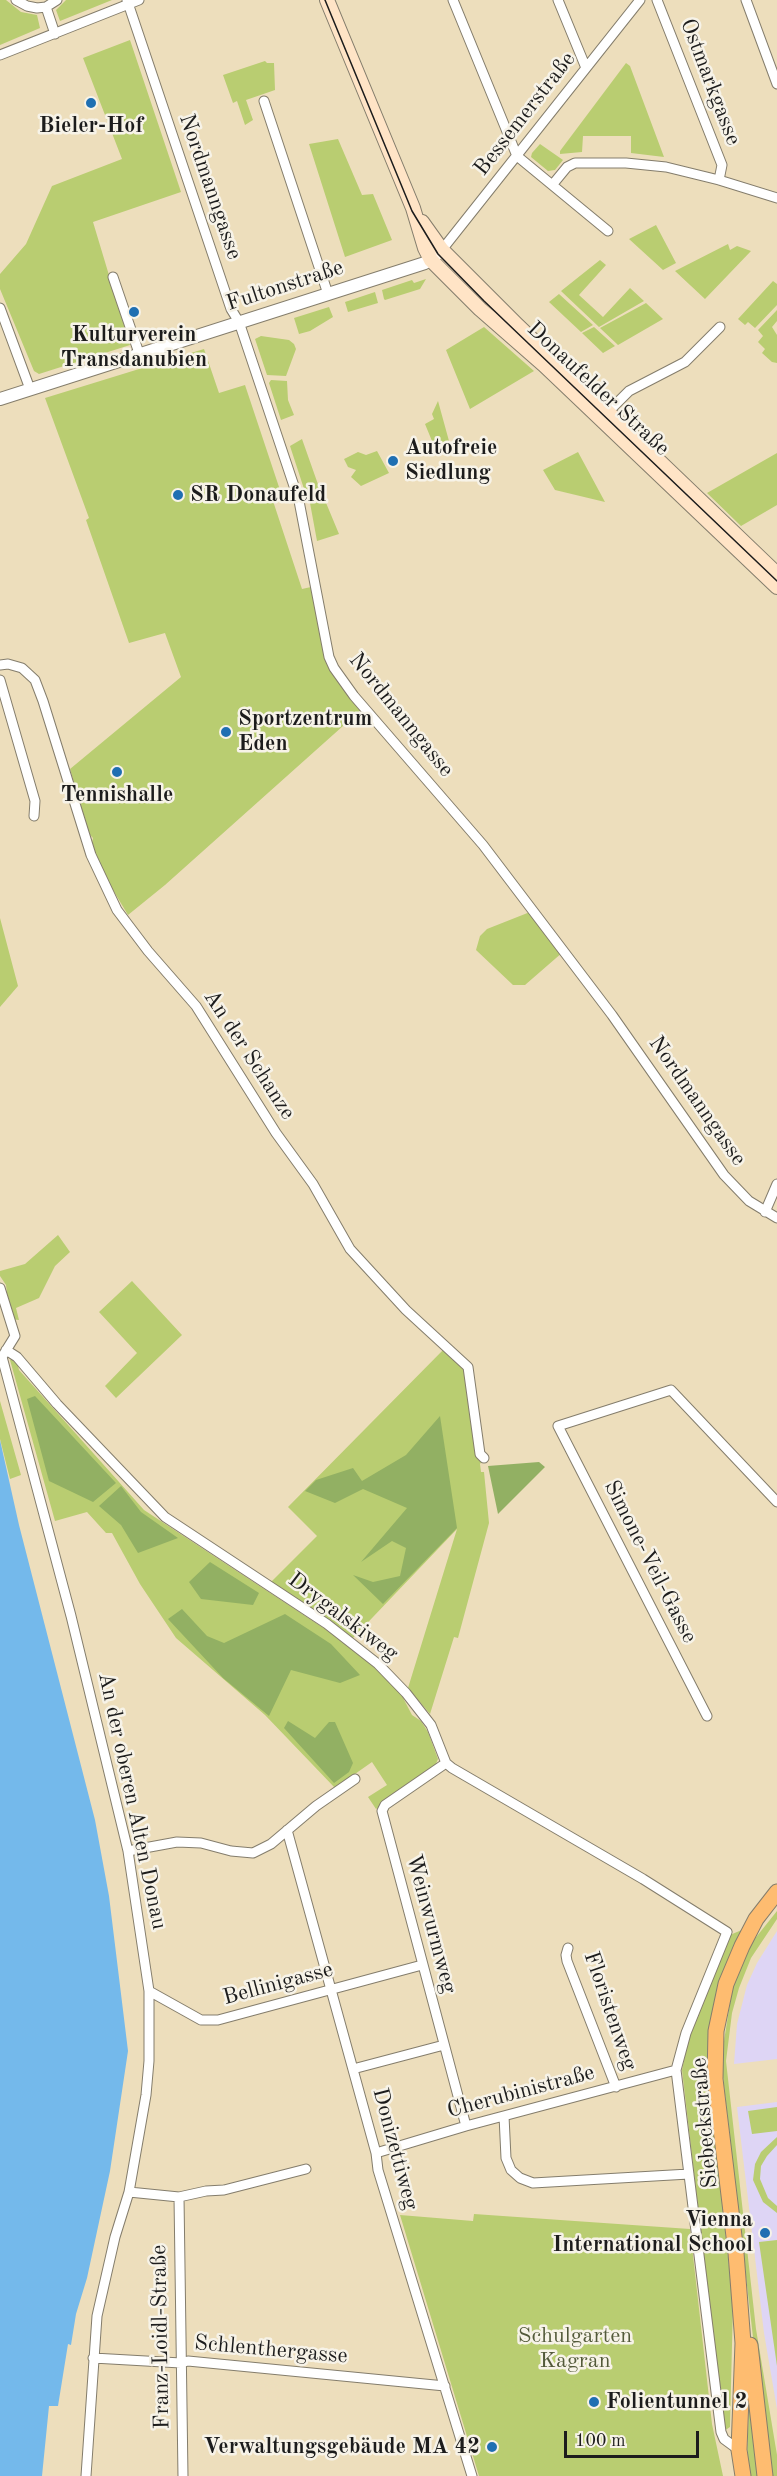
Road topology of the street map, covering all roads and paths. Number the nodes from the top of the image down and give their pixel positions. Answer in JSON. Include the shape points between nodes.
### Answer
{"nodes":[{"id":1,"x":16,"y":0,"type":"edge"},
{"id":2,"x":57,"y":0,"type":"edge"},
{"id":3,"x":139,"y":0,"type":"edge"},
{"id":4,"x":327,"y":0,"type":"edge"},
{"id":5,"x":453,"y":0,"type":"edge"},
{"id":6,"x":558,"y":0,"type":"edge"},
{"id":7,"x":640,"y":0,"type":"edge"},
{"id":8,"x":657,"y":0,"type":"edge"},
{"id":9,"x":746,"y":0,"type":"edge"},
{"id":10,"x":127,"y":2,"type":"edge"},
{"id":11,"x":46,"y":7,"type":"junction"},
{"id":12,"x":55,"y":34,"type":"junction"},
{"id":13,"x":0,"y":56,"type":"edge"},
{"id":14,"x":586,"y":68,"type":"junction"},
{"id":15,"x":777,"y":84,"type":"edge"},
{"id":16,"x":264,"y":101,"type":"dead end"},
{"id":17,"x":517,"y":156,"type":"junction"},
{"id":18,"x":719,"y":180,"type":"junction"},
{"id":19,"x":553,"y":184,"type":"junction"},
{"id":20,"x":777,"y":198,"type":"edge"},
{"id":21,"x":608,"y":231,"type":"dead end"},
{"id":22,"x":438,"y":253,"type":"junction"},
{"id":23,"x":113,"y":277,"type":"dead end"},
{"id":24,"x":328,"y":294,"type":"junction"},
{"id":25,"x":0,"y":308,"type":"edge"},
{"id":26,"x":239,"y":322,"type":"junction"},
{"id":27,"x":720,"y":327,"type":"dead end"},
{"id":28,"x":140,"y":356,"type":"junction"},
{"id":29,"x":30,"y":389,"type":"junction"},
{"id":30,"x":0,"y":399,"type":"edge"},
{"id":31,"x":604,"y":415,"type":"junction"},
{"id":32,"x":777,"y":574,"type":"edge"},
{"id":33,"x":777,"y":587,"type":"edge"},
{"id":34,"x":0,"y":665,"type":"edge"},
{"id":35,"x":0,"y":680,"type":"edge"},
{"id":36,"x":34,"y":816,"type":"dead end"},
{"id":37,"x":777,"y":1184,"type":"edge"},
{"id":38,"x":765,"y":1212,"type":"junction"},
{"id":39,"x":777,"y":1218,"type":"edge"},
{"id":40,"x":0,"y":1288,"type":"edge"},
{"id":41,"x":6,"y":1350,"type":"junction"},
{"id":42,"x":484,"y":1458,"type":"dead end"},
{"id":43,"x":777,"y":1502,"type":"edge"},
{"id":44,"x":708,"y":1716,"type":"dead end"},
{"id":45,"x":446,"y":1763,"type":"junction"},
{"id":46,"x":355,"y":1779,"type":"dead end"},
{"id":47,"x":286,"y":1830,"type":"junction"},
{"id":48,"x":128,"y":1851,"type":"junction"},
{"id":49,"x":777,"y":1892,"type":"edge"},
{"id":50,"x":777,"y":1906,"type":"edge"},
{"id":51,"x":744,"y":1947,"type":"junction"},
{"id":52,"x":568,"y":1948,"type":"dead end"},
{"id":53,"x":423,"y":1965,"type":"junction"},
{"id":54,"x":332,"y":1990,"type":"junction"},
{"id":55,"x":149,"y":1991,"type":"junction"},
{"id":56,"x":444,"y":2045,"type":"junction"},
{"id":57,"x":353,"y":2069,"type":"junction"},
{"id":58,"x":676,"y":2070,"type":"junction"},
{"id":59,"x":616,"y":2087,"type":"junction"},
{"id":60,"x":504,"y":2116,"type":"junction"},
{"id":61,"x":466,"y":2126,"type":"junction"},
{"id":62,"x":376,"y":2153,"type":"junction"},
{"id":63,"x":306,"y":2169,"type":"dead end"},
{"id":64,"x":689,"y":2174,"type":"junction"},
{"id":65,"x":129,"y":2192,"type":"junction"},
{"id":66,"x":179,"y":2197,"type":"junction"},
{"id":67,"x":93,"y":2358,"type":"junction"},
{"id":68,"x":181,"y":2363,"type":"junction"},
{"id":69,"x":445,"y":2386,"type":"junction"},
{"id":70,"x":739,"y":2450,"type":"junction"},
{"id":71,"x":86,"y":2476,"type":"edge"},
{"id":72,"x":183,"y":2476,"type":"edge"},
{"id":73,"x":472,"y":2476,"type":"edge"},
{"id":74,"x":743,"y":2476,"type":"edge"},
{"id":75,"x":765,"y":2476,"type":"edge"}],
"edges":[{"from":1,"to":11,"type":"street","via":[[27,6]]},
{"from":2,"to":11,"type":"street"},
{"from":3,"to":10,"type":"street"},
{"from":4,"to":22,"type":"main road","name":"Donaufelder Straße","via":[[413,208],[425,248]]},
{"from":5,"to":17,"type":"street"},
{"from":6,"to":14,"type":"street"},
{"from":7,"to":14,"type":"street","name":"Bessemerstraße"},
{"from":8,"to":18,"type":"street","name":"Ostmarkgasse","via":[[722,165]]},
{"from":9,"to":15,"type":"street"},
{"from":10,"to":12,"type":"street"},
{"from":10,"to":26,"type":"street","name":"Nordmanngasse","via":[[231,309]]},
{"from":11,"to":12,"type":"street"},
{"from":12,"to":13,"type":"street"},
{"from":14,"to":17,"type":"street","name":"Bessemerstraße"},
{"from":16,"to":24,"type":"street"},
{"from":17,"to":19,"type":"street"},
{"from":17,"to":22,"type":"street","name":"Bessemerstraße"},
{"from":18,"to":19,"type":"street","via":[[647,164],[586,162],[571,164]]},
{"from":18,"to":20,"type":"street"},
{"from":19,"to":21,"type":"street"},
{"from":22,"to":24,"type":"street","name":"Fultonstraße"},
{"from":22,"to":31,"type":"main road","name":"Donaufelder Straße"},
{"from":23,"to":28,"type":"street"},
{"from":24,"to":26,"type":"street","name":"Fultonstraße"},
{"from":25,"to":29,"type":"street"},
{"from":26,"to":28,"type":"street","name":"Fultonstraße"},
{"from":26,"to":38,"type":"street","name":"Nordmanngasse","via":[[299,501],[334,668],[483,845],[618,1023],[724,1175]]},
{"from":27,"to":31,"type":"street","via":[[686,362],[629,392]]},
{"from":28,"to":29,"type":"street","name":"Fultonstraße"},
{"from":29,"to":30,"type":"street"},
{"from":31,"to":32,"type":"main road","name":"Donaufelder Straße"},
{"from":31,"to":33,"type":"main road","name":"Donaufelder Straße"},
{"from":34,"to":42,"type":"street","name":"An der Schanze","via":[[22,668],[34,680],[92,855],[117,910],[196,1006],[313,1184],[350,1249],[406,1310],[468,1367],[480,1454]]},
{"from":35,"to":36,"type":"street","via":[[35,801]]},
{"from":37,"to":38,"type":"street"},
{"from":38,"to":39,"type":"street","name":"Nordmanngasse"},
{"from":40,"to":41,"type":"street","name":"An der oberen Alten Donau","via":[[15,1336]]},
{"from":41,"to":45,"type":"street","name":"Drygalskiweg","via":[[17,1357],[165,1516],[327,1624],[378,1664],[431,1725]]},
{"from":41,"to":48,"type":"street","name":"An der oberen Alten Donau","via":[[2,1357],[74,1627]]},
{"from":43,"to":44,"type":"street","name":"Simone-Veil-Gasse","via":[[671,1390],[558,1426]]},
{"from":45,"to":53,"type":"street","name":"Weinwurmweg","via":[[382,1811]]},
{"from":45,"to":58,"type":"street","name":"Siebeckstraße","via":[[727,1932],[686,2033]]},
{"from":46,"to":47,"type":"street"},
{"from":47,"to":48,"type":"street","via":[[253,1853],[177,1842]]},
{"from":47,"to":54,"type":"street","name":"Donizettiweg"},
{"from":48,"to":55,"type":"street","name":"An der oberen Alten Donau"},
{"from":49,"to":51,"type":"main road","via":[[756,1919]]},
{"from":50,"to":51,"type":"main road"},
{"from":51,"to":70,"type":"main road","name":"Siebeckstraße","via":[[726,1984],[720,2010],[715,2079],[743,2343]]},
{"from":51,"to":75,"type":"main road","name":"Siebeckstraße","via":[[725,2010],[720,2078]]},
{"from":52,"to":59,"type":"street","name":"Floristenweg","via":[[567,1961]]},
{"from":53,"to":54,"type":"street","name":"Bellinigasse"},
{"from":53,"to":56,"type":"street","name":"Weinwurmweg"},
{"from":54,"to":55,"type":"street","name":"Bellinigasse","via":[[218,2020],[201,2020]]},
{"from":54,"to":57,"type":"street","name":"Donizettiweg"},
{"from":55,"to":65,"type":"street","name":"An der oberen Alten Donau","via":[[147,2084]]},
{"from":56,"to":57,"type":"street"},
{"from":56,"to":61,"type":"street","name":"Weinwurmweg"},
{"from":57,"to":62,"type":"street","name":"Donizettiweg"},
{"from":58,"to":59,"type":"street","name":"Cherubinistraße"},
{"from":58,"to":64,"type":"street","name":"Siebeckstraße"},
{"from":59,"to":60,"type":"street","name":"Cherubinistraße"},
{"from":60,"to":61,"type":"street","name":"Cherubinistraße"},
{"from":60,"to":64,"type":"street","via":[[506,2158],[511,2170],[534,2183]]},
{"from":61,"to":62,"type":"street","name":"Cherubinistraße"},
{"from":62,"to":69,"type":"street","name":"Donizettiweg"},
{"from":63,"to":66,"type":"street"},
{"from":64,"to":70,"type":"street","name":"Siebeckstraße","via":[[721,2432]]},
{"from":65,"to":66,"type":"street"},
{"from":65,"to":67,"type":"street","name":"An der oberen Alten Donau","via":[[102,2293]]},
{"from":66,"to":68,"type":"street","name":"Franz-Loidl-Straße"},
{"from":67,"to":68,"type":"street","name":"Schlenthergasse"},
{"from":67,"to":71,"type":"street","name":"An der oberen Alten Donau"},
{"from":68,"to":69,"type":"street","name":"Schlenthergasse"},
{"from":68,"to":72,"type":"street","name":"Franz-Loidl-Straße"},
{"from":69,"to":73,"type":"street","name":"Donizettiweg"},
{"from":70,"to":74,"type":"main road","name":"Siebeckstraße"}]}
